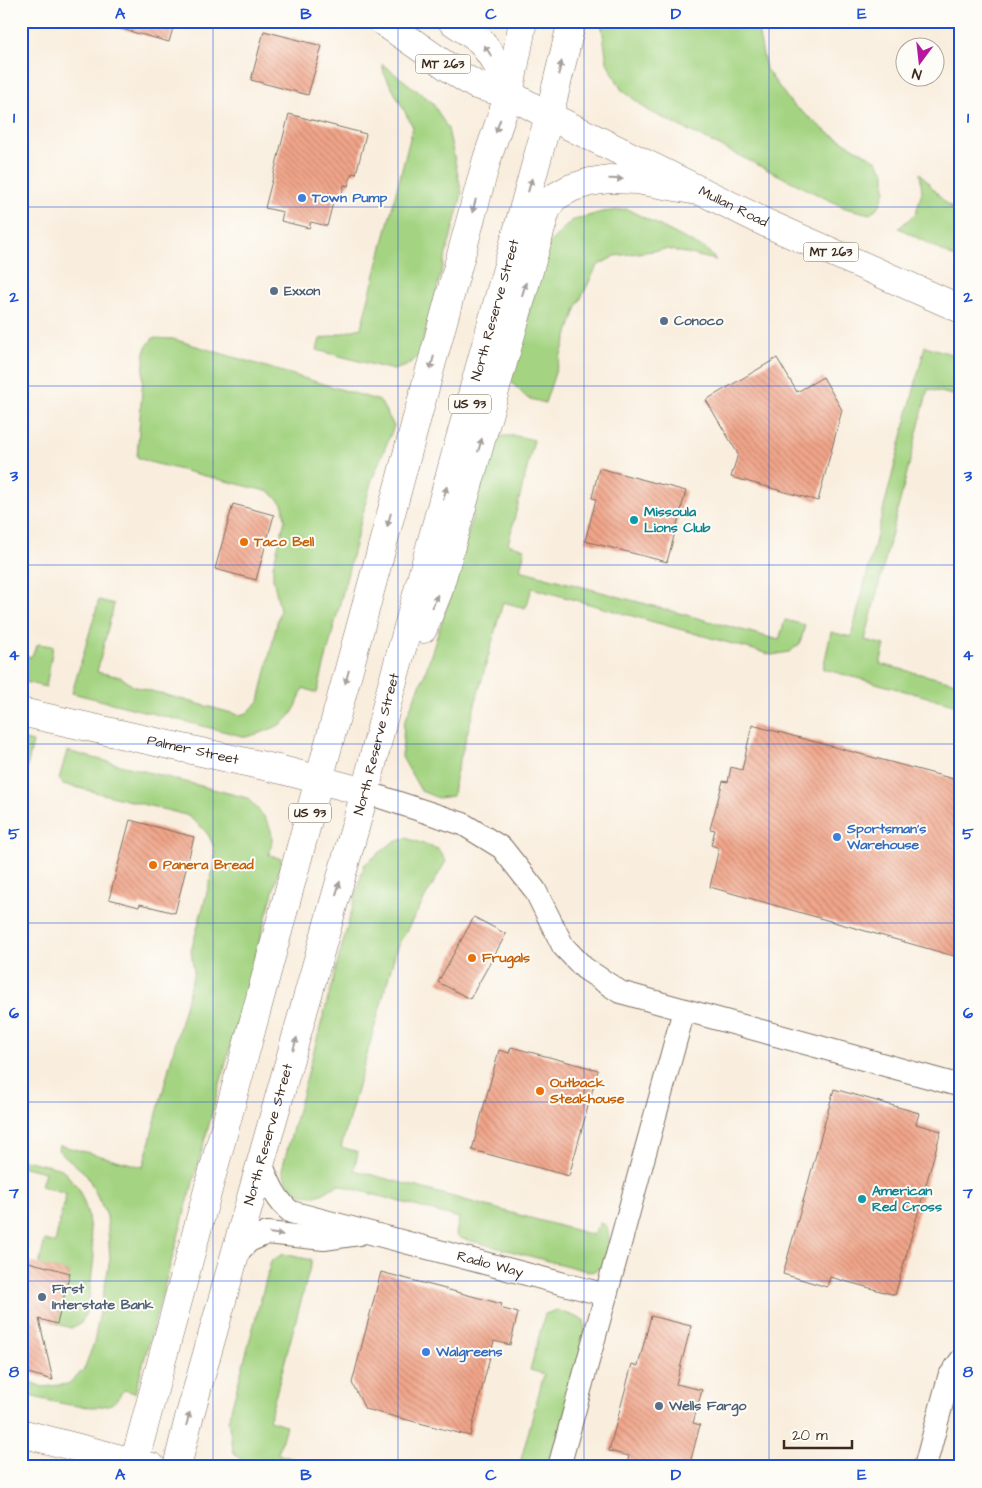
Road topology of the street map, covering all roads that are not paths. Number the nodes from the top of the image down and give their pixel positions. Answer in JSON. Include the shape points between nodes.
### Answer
{"nodes":[{"id":1,"x":382,"y":21,"type":"edge"},
{"id":2,"x":452,"y":21,"type":"edge"},
{"id":3,"x":523,"y":21,"type":"edge"},
{"id":4,"x":572,"y":21,"type":"edge"},
{"id":5,"x":509,"y":94,"type":"junction"},
{"id":6,"x":549,"y":116,"type":"junction"},
{"id":7,"x":703,"y":192,"type":"junction"},
{"id":8,"x":961,"y":309,"type":"edge"},
{"id":9,"x":390,"y":692,"type":"junction"},
{"id":10,"x":21,"y":712,"type":"edge"},
{"id":11,"x":319,"y":779,"type":"junction"},
{"id":12,"x":365,"y":792,"type":"junction"},
{"id":13,"x":684,"y":1010,"type":"junction"},
{"id":14,"x":961,"y":1086,"type":"edge"},
{"id":15,"x":261,"y":1163,"type":"junction"},
{"id":16,"x":372,"y":1233,"type":"junction"},
{"id":17,"x":235,"y":1255,"type":"junction"},
{"id":18,"x":606,"y":1295,"type":"junction"},
{"id":19,"x":961,"y":1360,"type":"edge"},
{"id":20,"x":21,"y":1433,"type":"edge"},
{"id":21,"x":140,"y":1465,"type":"edge"},
{"id":22,"x":177,"y":1467,"type":"edge"},
{"id":23,"x":560,"y":1467,"type":"edge"},
{"id":24,"x":924,"y":1467,"type":"edge"}],
"edges":[{"from":1,"to":5,"type":"main road","name":"Mullan Road","number":"MT 263","via":[[476,85]]},
{"from":5,"to":2,"type":"main road","number":"MT 263","one_way":true,"via":[[498,66],[481,41]]},
{"from":3,"to":5,"type":"main road","number":"US 93"},
{"from":6,"to":4,"type":"main road","name":"North Reserve Street","number":"US 93","one_way":true},
{"from":5,"to":6,"type":"main road","name":"Mullan Road"},
{"from":5,"to":11,"type":"main road","number":"US 93","one_way":true,"via":[[487,159]]},
{"from":6,"to":7,"type":"main road","name":"Mullan Road","number":"MT 263"},
{"from":9,"to":6,"type":"main road","name":"North Reserve Street","number":"US 93","one_way":true},
{"from":7,"to":8,"type":"main road","name":"Mullan Road","number":"MT 263","via":[[774,227]]},
{"from":9,"to":7,"type":"main road","one_way":true,"via":[[426,624],[438,592],[546,211],[553,198],[571,188],[610,179],[637,180]]},
{"from":9,"to":12,"type":"main road","name":"North Reserve Street","number":"US 93"},
{"from":10,"to":11,"type":"main road","name":"Palmer Street"},
{"from":11,"to":12,"type":"main road","name":"Palmer Street"},
{"from":11,"to":21,"type":"main road","number":"US 93"},
{"from":12,"to":13,"type":"street","via":[[463,824],[502,848],[536,890],[563,946],[584,968],[620,992]]},
{"from":15,"to":12,"type":"main road","name":"North Reserve Street","number":"US 93","one_way":true},
{"from":13,"to":14,"type":"street"},
{"from":13,"to":18,"type":"street"},
{"from":15,"to":16,"type":"street","name":"Radio Way","via":[[272,1189],[291,1212]]},
{"from":15,"to":17,"type":"main road","name":"North Reserve Street","number":"US 93"},
{"from":17,"to":16,"type":"street","name":"Radio Way","one_way":true,"via":[[249,1242],[267,1233],[324,1239]]},
{"from":16,"to":18,"type":"street","name":"Radio Way"},
{"from":22,"to":17,"type":"main road","name":"North Reserve Street","number":"US 93","one_way":true},
{"from":18,"to":23,"type":"street"},
{"from":19,"to":24,"type":"street","via":[[949,1377]]},
{"from":20,"to":21,"type":"main road"}]}
